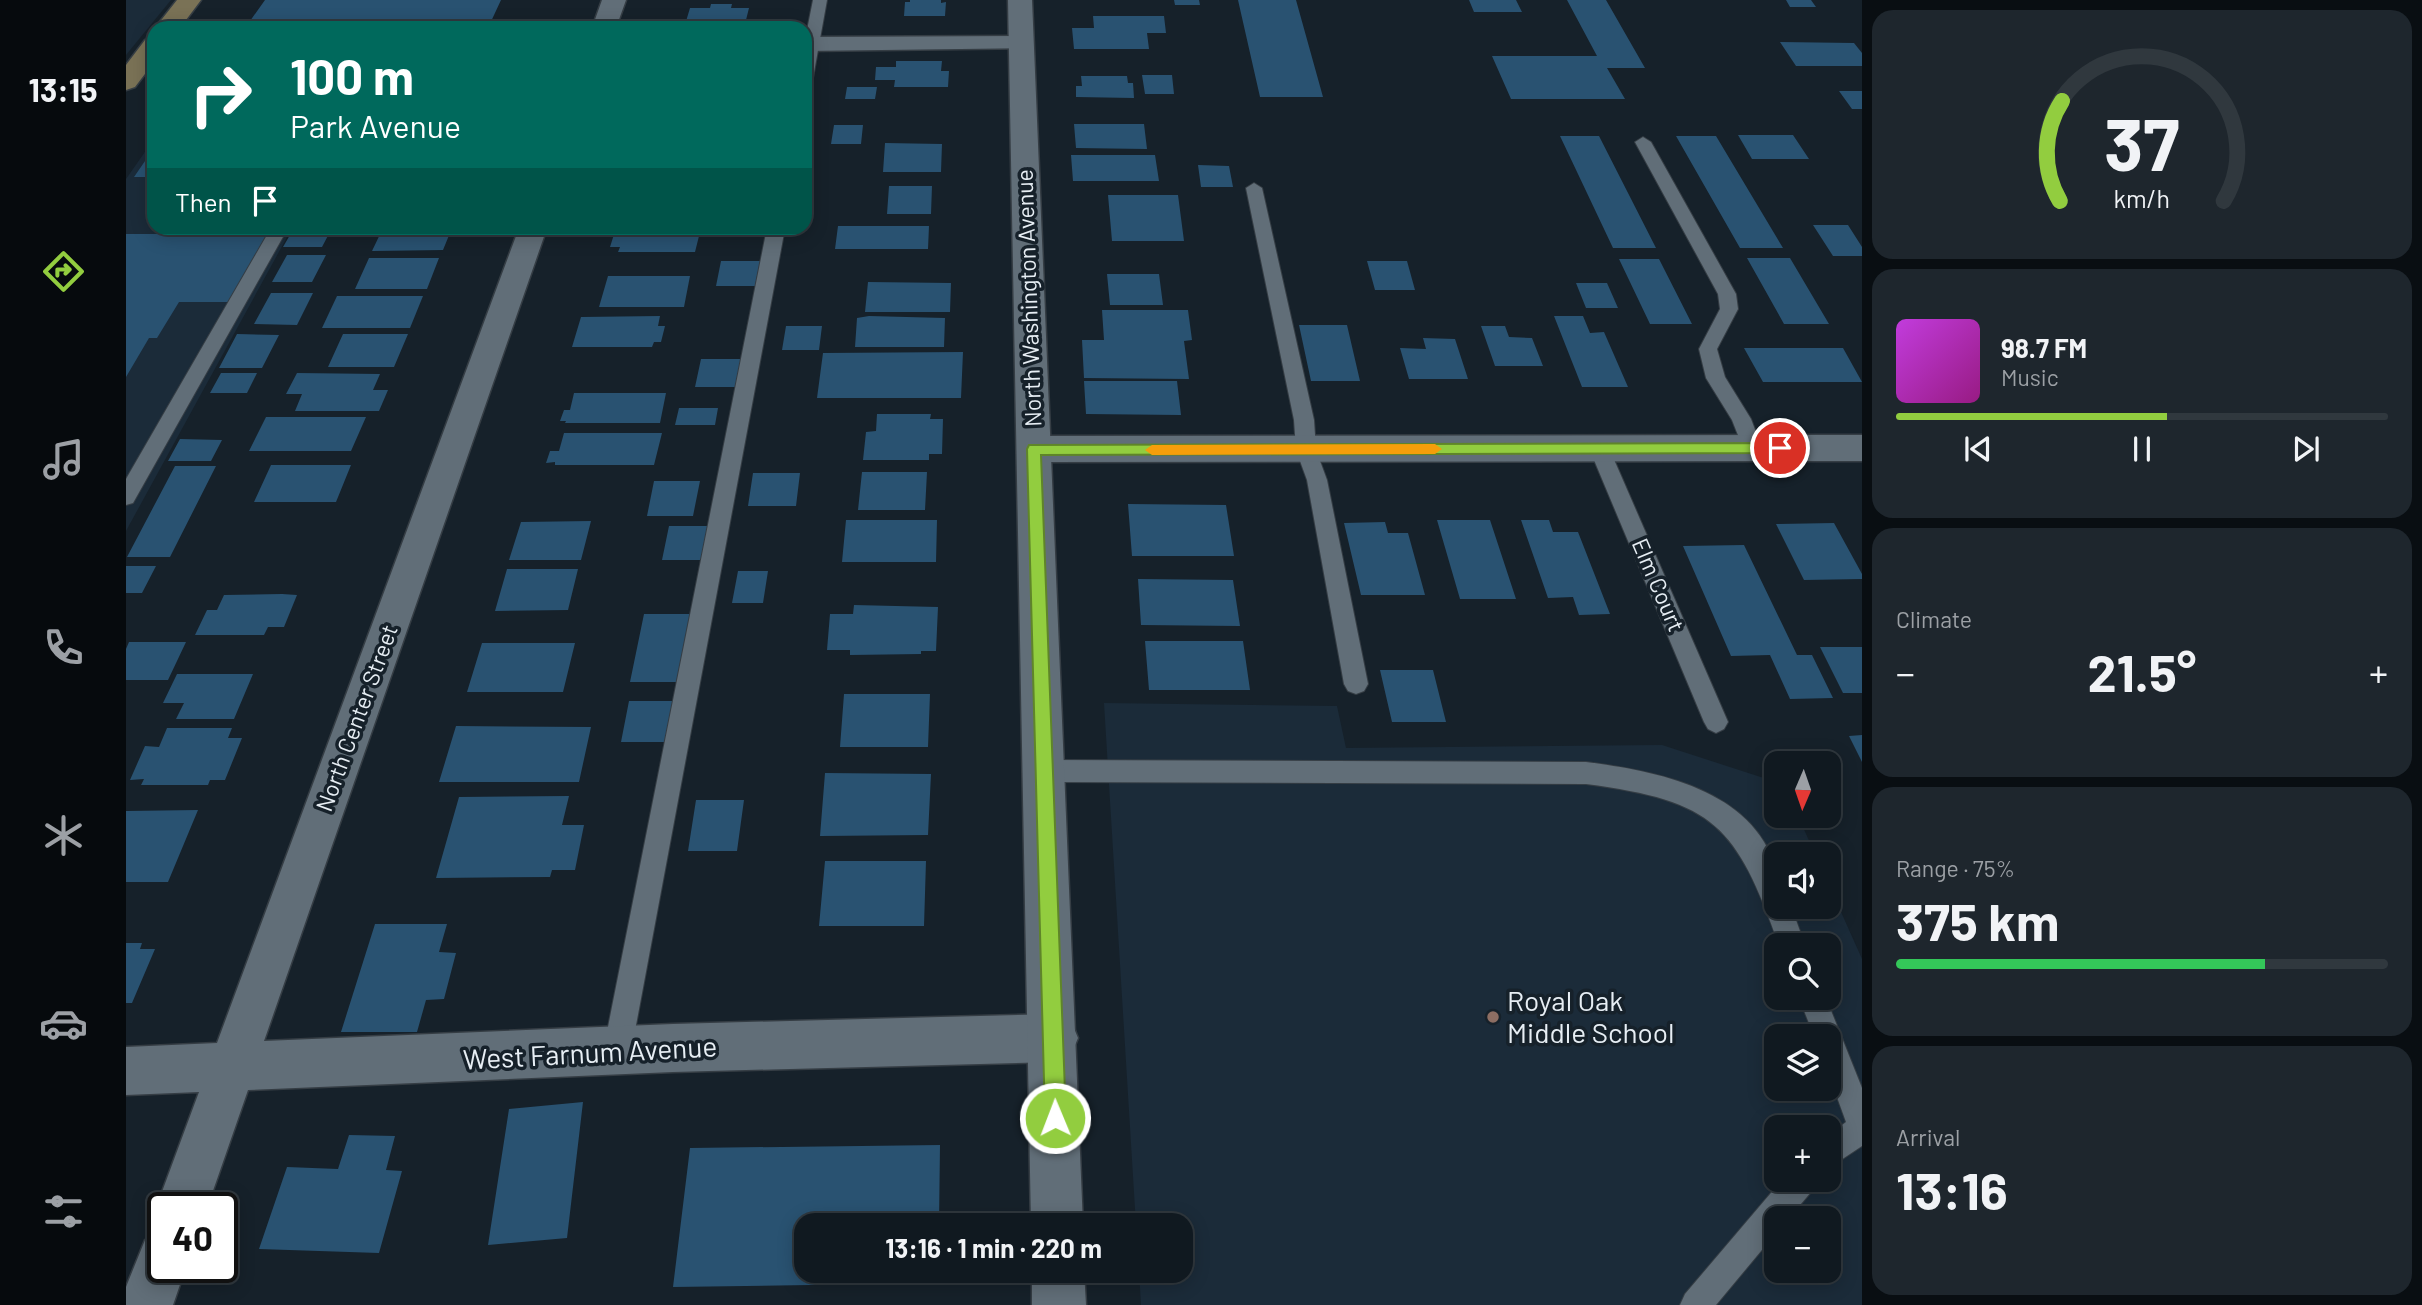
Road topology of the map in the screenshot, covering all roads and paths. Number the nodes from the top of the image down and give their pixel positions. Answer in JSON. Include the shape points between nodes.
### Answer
{"nodes":[{"id":1,"x":189,"y":0,"type":"edge"},
{"id":2,"x":614,"y":0,"type":"edge"},
{"id":3,"x":820,"y":0,"type":"edge"},
{"id":4,"x":1020,"y":0,"type":"edge"},
{"id":5,"x":172,"y":21,"type":"edge"},
{"id":6,"x":606,"y":21,"type":"edge"},
{"id":7,"x":812,"y":29,"type":"edge"},
{"id":8,"x":1021,"y":43,"type":"junction"},
{"id":9,"x":812,"y":44,"type":"edge"},
{"id":10,"x":147,"y":55,"type":"edge"},
{"id":11,"x":126,"y":82,"type":"edge"},
{"id":12,"x":1643,"y":142,"type":"dead end"},
{"id":13,"x":1254,"y":188,"type":"dead end"},
{"id":14,"x":275,"y":235,"type":"edge"},
{"id":15,"x":530,"y":235,"type":"edge"},
{"id":16,"x":775,"y":235,"type":"edge"},
{"id":17,"x":1599,"y":448,"type":"junction"},
{"id":18,"x":1752,"y":448,"type":"junction"},
{"id":19,"x":1862,"y":448,"type":"edge"},
{"id":20,"x":1034,"y":449,"type":"junction"},
{"id":21,"x":1306,"y":450,"type":"junction"},
{"id":22,"x":126,"y":497,"type":"edge"},
{"id":23,"x":1356,"y":684,"type":"dead end"},
{"id":24,"x":1717,"y":722,"type":"dead end"},
{"id":25,"x":1044,"y":771,"type":"junction"},
{"id":26,"x":1764,"y":872,"type":"edge"},
{"id":27,"x":1054,"y":1038,"type":"junction"},
{"id":28,"x":617,"y":1052,"type":"junction"},
{"id":29,"x":232,"y":1068,"type":"junction"},
{"id":30,"x":1841,"y":1071,"type":"edge"},
{"id":31,"x":126,"y":1072,"type":"edge"},
{"id":32,"x":1862,"y":1126,"type":"edge"},
{"id":33,"x":1841,"y":1143,"type":"edge"},
{"id":34,"x":187,"y":1192,"type":"edge"},
{"id":35,"x":1791,"y":1192,"type":"edge"},
{"id":36,"x":1057,"y":1213,"type":"edge"},
{"id":37,"x":154,"y":1283,"type":"edge"},
{"id":38,"x":1058,"y":1283,"type":"edge"},
{"id":39,"x":146,"y":1305,"type":"edge"},
{"id":40,"x":1059,"y":1305,"type":"edge"},
{"id":41,"x":1696,"y":1305,"type":"edge"}],
"edges":[{"from":1,"to":5,"type":"main road"},
{"from":2,"to":6,"type":"street"},
{"from":3,"to":7,"type":"lane"},
{"from":4,"to":8,"type":"street","name":"North Washington Avenue"},
{"from":8,"to":9,"type":"street"},
{"from":8,"to":20,"type":"street","name":"North Washington Avenue"},
{"from":10,"to":11,"type":"main road"},
{"from":12,"to":18,"type":"lane","via":[[1727,294],[1730,309],[1708,349],[1716,378]]},
{"from":13,"to":21,"type":"lane","via":[[1304,420]]},
{"from":14,"to":22,"type":"lane"},
{"from":15,"to":29,"type":"street","name":"North Center Street"},
{"from":16,"to":28,"type":"lane"},
{"from":17,"to":18,"type":"street"},
{"from":17,"to":21,"type":"street"},
{"from":17,"to":24,"type":"lane","name":"Elm Court"},
{"from":18,"to":19,"type":"street"},
{"from":20,"to":21,"type":"street"},
{"from":20,"to":25,"type":"street","name":"North Washington Avenue"},
{"from":21,"to":23,"type":"lane","via":[[1317,480]]},
{"from":25,"to":26,"type":"lane","via":[[1586,773],[1638,780],[1681,792],[1715,811],[1745,838]]},
{"from":25,"to":27,"type":"street","name":"North Washington Avenue"},
{"from":27,"to":28,"type":"street","name":"West Farnum Avenue"},
{"from":27,"to":36,"type":"street","name":"North Washington Avenue"},
{"from":28,"to":29,"type":"street","name":"West Farnum Avenue"},
{"from":29,"to":31,"type":"street","name":"West Farnum Avenue"},
{"from":29,"to":34,"type":"street","name":"North Center Street"},
{"from":30,"to":32,"type":"lane"},
{"from":32,"to":33,"type":"lane"},
{"from":35,"to":41,"type":"lane"},
{"from":37,"to":39,"type":"street"},
{"from":38,"to":40,"type":"street"}]}
